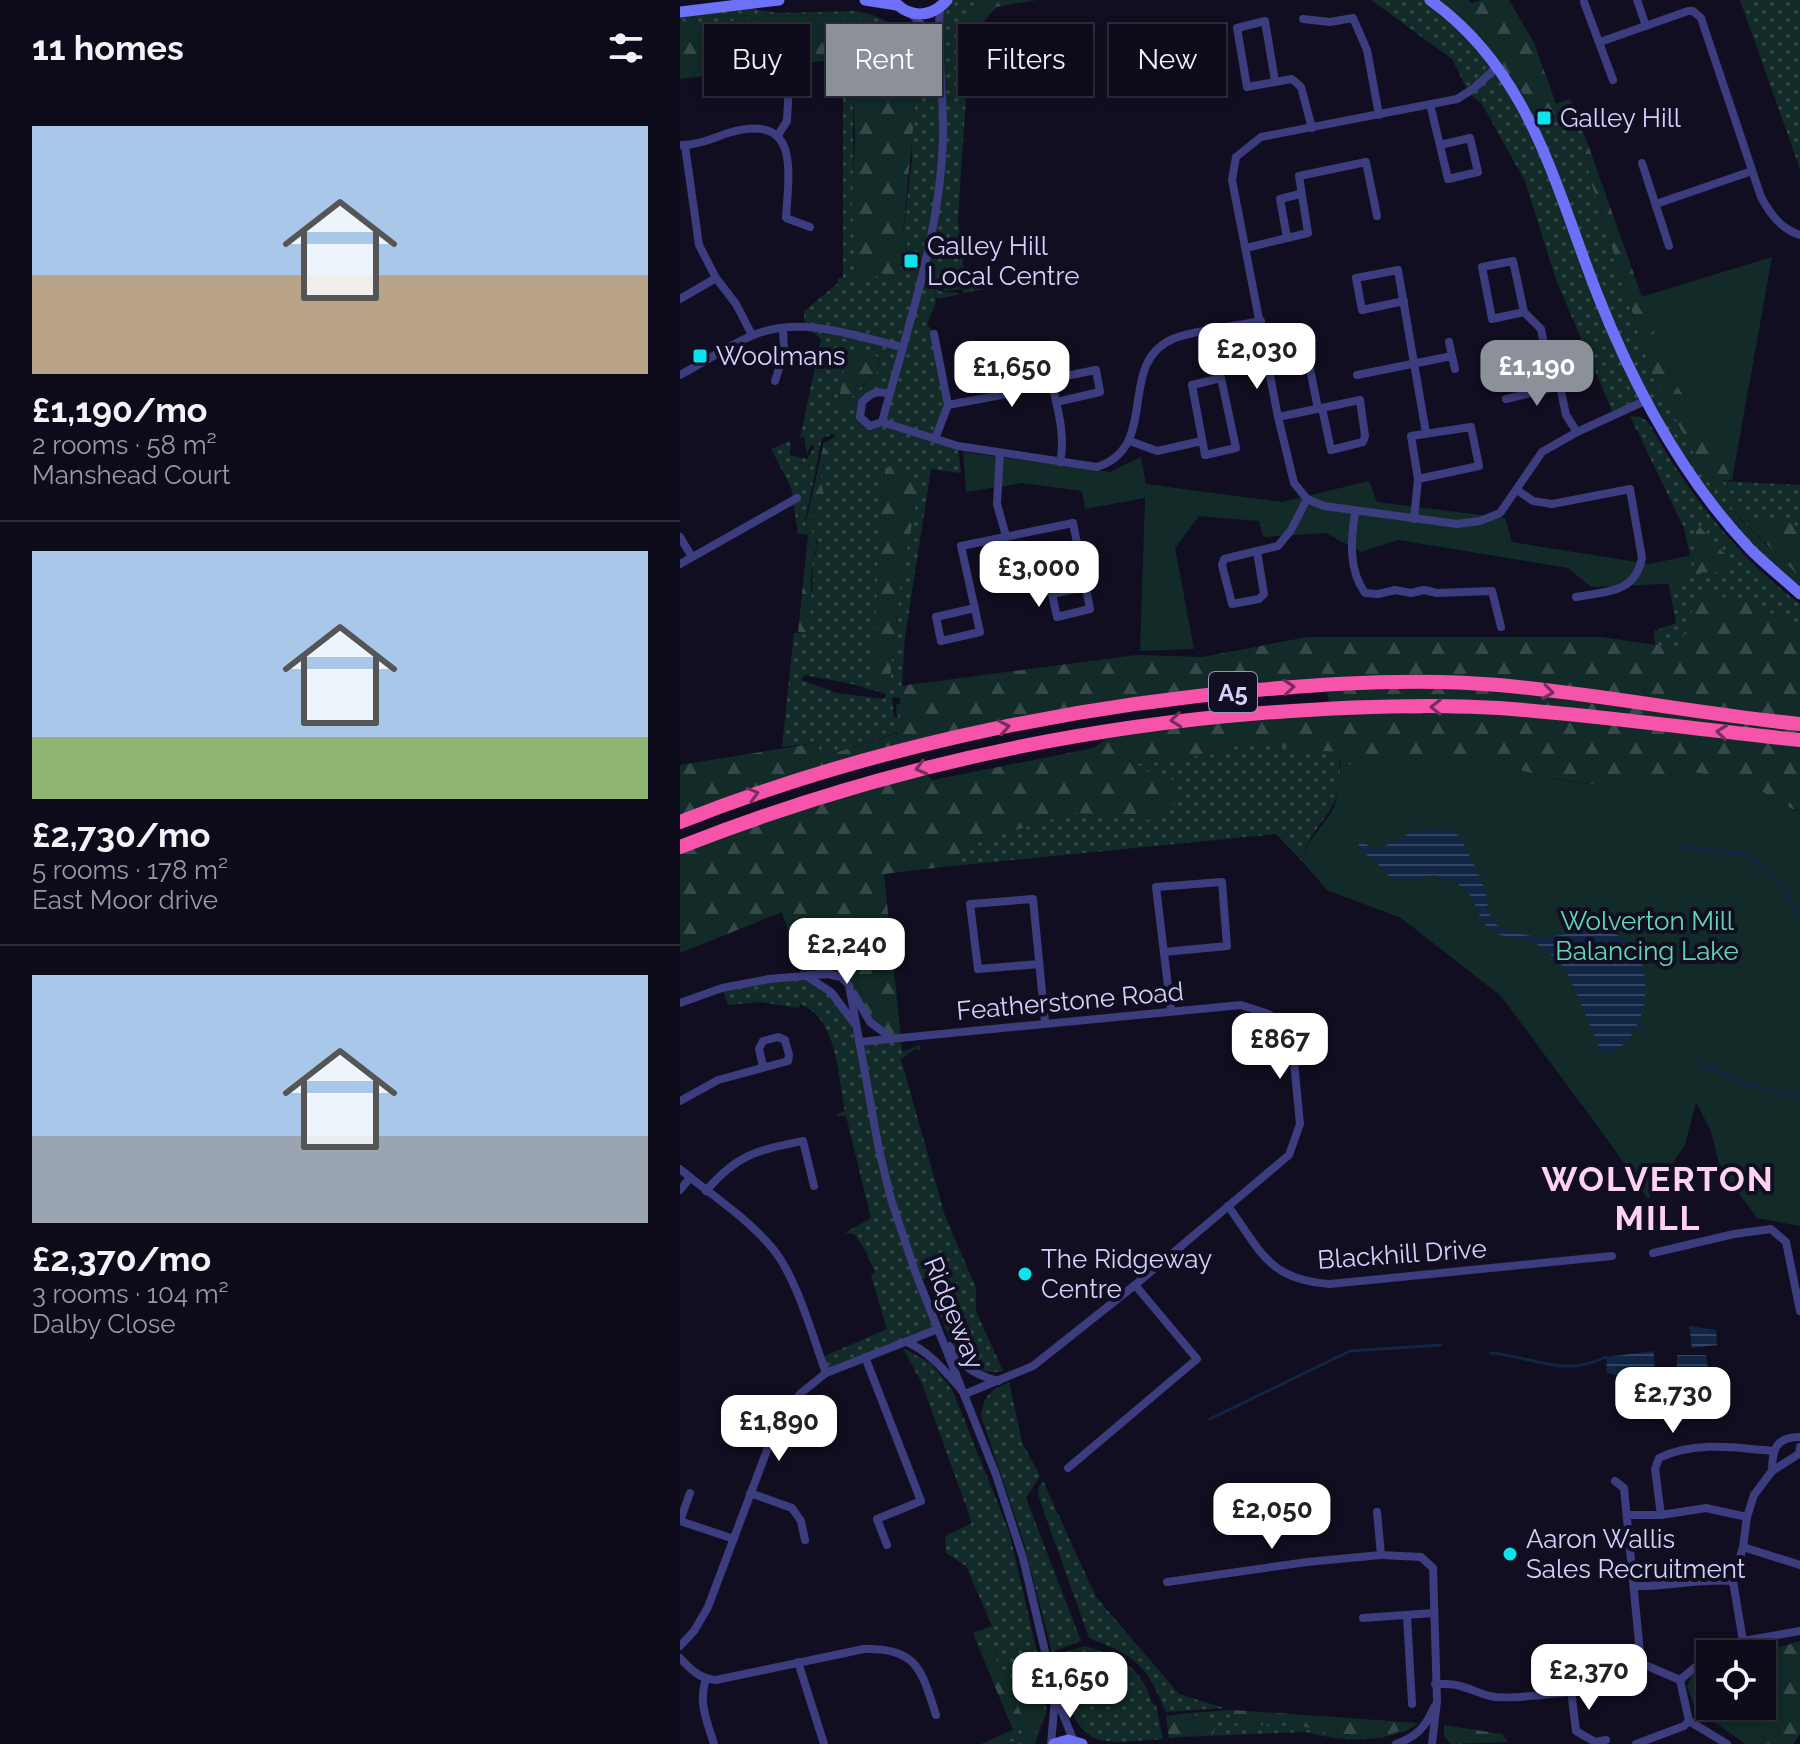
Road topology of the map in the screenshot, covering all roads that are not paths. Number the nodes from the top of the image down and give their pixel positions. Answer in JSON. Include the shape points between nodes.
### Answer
{"nodes":[{"id":1,"x":779,"y":0,"type":"edge"},
{"id":2,"x":865,"y":0,"type":"edge"},
{"id":3,"x":1430,"y":0,"type":"edge"},
{"id":4,"x":1637,"y":0,"type":"edge"},
{"id":5,"x":895,"y":2,"type":"edge"},
{"id":6,"x":1584,"y":2,"type":"edge"},
{"id":7,"x":943,"y":4,"type":"edge"},
{"id":8,"x":680,"y":12,"type":"edge"},
{"id":9,"x":910,"y":13,"type":"junction"},
{"id":10,"x":1303,"y":19,"type":"dead end"},
{"id":11,"x":921,"y":24,"type":"edge"},
{"id":12,"x":940,"y":24,"type":"edge"},
{"id":13,"x":1646,"y":26,"type":"junction"},
{"id":14,"x":1600,"y":42,"type":"junction"},
{"id":15,"x":1497,"y":67,"type":"junction"},
{"id":16,"x":1613,"y":80,"type":"dead end"},
{"id":17,"x":1275,"y":81,"type":"junction"},
{"id":18,"x":788,"y":96,"type":"edge"},
{"id":19,"x":940,"y":96,"type":"edge"},
{"id":20,"x":1430,"y":104,"type":"junction"},
{"id":21,"x":1379,"y":115,"type":"junction"},
{"id":22,"x":1312,"y":128,"type":"junction"},
{"id":23,"x":778,"y":135,"type":"junction"},
{"id":24,"x":1440,"y":145,"type":"junction"},
{"id":25,"x":683,"y":146,"type":"edge"},
{"id":26,"x":1642,"y":163,"type":"dead end"},
{"id":27,"x":1752,"y":171,"type":"junction"},
{"id":28,"x":1300,"y":194,"type":"junction"},
{"id":29,"x":1656,"y":204,"type":"junction"},
{"id":30,"x":1377,"y":216,"type":"dead end"},
{"id":31,"x":810,"y":227,"type":"dead end"},
{"id":32,"x":1800,"y":235,"type":"edge"},
{"id":33,"x":1287,"y":238,"type":"junction"},
{"id":34,"x":1669,"y":246,"type":"dead end"},
{"id":35,"x":1246,"y":248,"type":"junction"},
{"id":36,"x":716,"y":278,"type":"junction"},
{"id":37,"x":680,"y":299,"type":"edge"},
{"id":38,"x":1404,"y":301,"type":"junction"},
{"id":39,"x":1524,"y":312,"type":"junction"},
{"id":40,"x":1261,"y":321,"type":"junction"},
{"id":41,"x":783,"y":328,"type":"junction"},
{"id":42,"x":1303,"y":333,"type":"dead end"},
{"id":43,"x":934,"y":334,"type":"dead end"},
{"id":44,"x":752,"y":335,"type":"junction"},
{"id":45,"x":1449,"y":342,"type":"dead end"},
{"id":46,"x":902,"y":347,"type":"junction"},
{"id":47,"x":1452,"y":356,"type":"junction"},
{"id":48,"x":1012,"y":365,"type":"dead end"},
{"id":49,"x":1414,"y":365,"type":"junction"},
{"id":50,"x":1455,"y":369,"type":"dead end"},
{"id":51,"x":680,"y":375,"type":"edge"},
{"id":52,"x":1357,"y":375,"type":"dead end"},
{"id":53,"x":775,"y":381,"type":"dead end"},
{"id":54,"x":1560,"y":386,"type":"junction"},
{"id":55,"x":889,"y":394,"type":"junction"},
{"id":56,"x":1506,"y":399,"type":"dead end"},
{"id":57,"x":1647,"y":400,"type":"junction"},
{"id":58,"x":1056,"y":402,"type":"junction"},
{"id":59,"x":948,"y":405,"type":"junction"},
{"id":60,"x":1320,"y":409,"type":"junction"},
{"id":61,"x":1278,"y":417,"type":"junction"},
{"id":62,"x":882,"y":422,"type":"junction"},
{"id":63,"x":1577,"y":432,"type":"junction"},
{"id":64,"x":1426,"y":433,"type":"junction"},
{"id":65,"x":935,"y":439,"type":"junction"},
{"id":66,"x":1130,"y":441,"type":"junction"},
{"id":67,"x":1202,"y":441,"type":"junction"},
{"id":68,"x":1000,"y":453,"type":"junction"},
{"id":69,"x":1060,"y":462,"type":"junction"},
{"id":70,"x":1418,"y":479,"type":"junction"},
{"id":71,"x":1517,"y":490,"type":"junction"},
{"id":72,"x":797,"y":498,"type":"dead end"},
{"id":73,"x":1307,"y":499,"type":"junction"},
{"id":74,"x":1355,"y":512,"type":"junction"},
{"id":75,"x":1414,"y":519,"type":"junction"},
{"id":76,"x":1006,"y":536,"type":"junction"},
{"id":77,"x":680,"y":537,"type":"edge"},
{"id":78,"x":1257,"y":551,"type":"junction"},
{"id":79,"x":692,"y":557,"type":"junction"},
{"id":80,"x":680,"y":564,"type":"edge"},
{"id":81,"x":1085,"y":587,"type":"junction"},
{"id":82,"x":1800,"y":594,"type":"edge"},
{"id":83,"x":1576,"y":597,"type":"dead end"},
{"id":84,"x":975,"y":608,"type":"junction"},
{"id":85,"x":1501,"y":627,"type":"dead end"},
{"id":86,"x":1800,"y":724,"type":"edge"},
{"id":87,"x":1800,"y":740,"type":"edge"},
{"id":88,"x":680,"y":822,"type":"edge"},
{"id":89,"x":680,"y":847,"type":"edge"},
{"id":90,"x":1164,"y":952,"type":"junction"},
{"id":91,"x":1039,"y":964,"type":"junction"},
{"id":92,"x":808,"y":977,"type":"junction"},
{"id":93,"x":851,"y":989,"type":"junction"},
{"id":94,"x":680,"y":1003,"type":"edge"},
{"id":95,"x":1171,"y":1011,"type":"junction"},
{"id":96,"x":1045,"y":1022,"type":"junction"},
{"id":97,"x":856,"y":1027,"type":"junction"},
{"id":98,"x":892,"y":1038,"type":"junction"},
{"id":99,"x":859,"y":1042,"type":"junction"},
{"id":100,"x":763,"y":1066,"type":"dead end"},
{"id":101,"x":680,"y":1101,"type":"edge"},
{"id":102,"x":680,"y":1169,"type":"edge"},
{"id":103,"x":690,"y":1178,"type":"junction"},
{"id":104,"x":814,"y":1186,"type":"dead end"},
{"id":105,"x":680,"y":1190,"type":"edge"},
{"id":106,"x":706,"y":1191,"type":"junction"},
{"id":107,"x":1228,"y":1206,"type":"junction"},
{"id":108,"x":1653,"y":1253,"type":"dead end"},
{"id":109,"x":1612,"y":1256,"type":"dead end"},
{"id":110,"x":1135,"y":1285,"type":"junction"},
{"id":111,"x":1797,"y":1289,"type":"edge"},
{"id":112,"x":1800,"y":1311,"type":"edge"},
{"id":113,"x":938,"y":1329,"type":"junction"},
{"id":114,"x":907,"y":1342,"type":"junction"},
{"id":115,"x":865,"y":1357,"type":"junction"},
{"id":116,"x":826,"y":1373,"type":"junction"},
{"id":117,"x":998,"y":1381,"type":"junction"},
{"id":118,"x":965,"y":1394,"type":"junction"},
{"id":119,"x":1800,"y":1437,"type":"edge"},
{"id":120,"x":1772,"y":1451,"type":"junction"},
{"id":121,"x":1800,"y":1452,"type":"edge"},
{"id":122,"x":1068,"y":1468,"type":"dead end"},
{"id":123,"x":1772,"y":1471,"type":"junction"},
{"id":124,"x":1615,"y":1481,"type":"dead end"},
{"id":125,"x":690,"y":1493,"type":"dead end"},
{"id":126,"x":750,"y":1493,"type":"junction"},
{"id":127,"x":921,"y":1501,"type":"junction"},
{"id":128,"x":930,"y":1508,"type":"dead end"},
{"id":129,"x":1377,"y":1512,"type":"dead end"},
{"id":130,"x":1628,"y":1515,"type":"junction"},
{"id":131,"x":1661,"y":1515,"type":"junction"},
{"id":132,"x":1747,"y":1517,"type":"junction"},
{"id":133,"x":680,"y":1522,"type":"edge"},
{"id":134,"x":734,"y":1539,"type":"junction"},
{"id":135,"x":805,"y":1540,"type":"dead end"},
{"id":136,"x":887,"y":1545,"type":"dead end"},
{"id":137,"x":1743,"y":1547,"type":"junction"},
{"id":138,"x":1381,"y":1555,"type":"junction"},
{"id":139,"x":1800,"y":1565,"type":"edge"},
{"id":140,"x":1733,"y":1581,"type":"junction"},
{"id":141,"x":1167,"y":1582,"type":"dead end"},
{"id":142,"x":1635,"y":1586,"type":"junction"},
{"id":143,"x":1433,"y":1613,"type":"junction"},
{"id":144,"x":1407,"y":1615,"type":"junction"},
{"id":145,"x":1363,"y":1618,"type":"dead end"},
{"id":146,"x":1800,"y":1631,"type":"edge"},
{"id":147,"x":1743,"y":1640,"type":"edge"},
{"id":148,"x":1749,"y":1640,"type":"edge"},
{"id":149,"x":680,"y":1646,"type":"edge"},
{"id":150,"x":680,"y":1658,"type":"edge"},
{"id":151,"x":798,"y":1662,"type":"junction"},
{"id":152,"x":1638,"y":1662,"type":"junction"},
{"id":153,"x":1696,"y":1666,"type":"edge"},
{"id":154,"x":706,"y":1679,"type":"junction"},
{"id":155,"x":1680,"y":1680,"type":"junction"},
{"id":156,"x":1435,"y":1684,"type":"junction"},
{"id":157,"x":1571,"y":1690,"type":"junction"},
{"id":158,"x":1055,"y":1694,"type":"junction"},
{"id":159,"x":1437,"y":1701,"type":"junction"},
{"id":160,"x":1412,"y":1704,"type":"dead end"},
{"id":161,"x":936,"y":1715,"type":"dead end"},
{"id":162,"x":1689,"y":1721,"type":"junction"},
{"id":163,"x":1606,"y":1740,"type":"dead end"},
{"id":164,"x":1662,"y":1740,"type":"edge"},
{"id":165,"x":1077,"y":1743,"type":"edge"},
{"id":166,"x":714,"y":1744,"type":"edge"},
{"id":167,"x":824,"y":1744,"type":"edge"},
{"id":168,"x":1052,"y":1744,"type":"edge"},
{"id":169,"x":1396,"y":1744,"type":"edge"},
{"id":170,"x":1432,"y":1744,"type":"edge"},
{"id":171,"x":1636,"y":1744,"type":"edge"},
{"id":172,"x":1727,"y":1744,"type":"edge"}],
"edges":[{"from":1,"to":8,"type":"street"},
{"from":2,"to":5,"type":"street"},
{"from":3,"to":15,"type":"street"},
{"from":4,"to":13,"type":"street"},
{"from":5,"to":9,"type":"street"},
{"from":6,"to":14,"type":"street"},
{"from":7,"to":9,"type":"street","via":[[928,13]]},
{"from":7,"to":12,"type":"street"},
{"from":9,"to":11,"type":"street"},
{"from":10,"to":21,"type":"street","via":[[1353,18],[1367,50]]},
{"from":13,"to":14,"type":"street"},
{"from":13,"to":27,"type":"street","via":[[1688,11],[1701,18]]},
{"from":14,"to":16,"type":"street"},
{"from":15,"to":20,"type":"street","via":[[1457,99]]},
{"from":15,"to":57,"type":"street","via":[[1534,127],[1598,296]]},
{"from":17,"to":17,"type":"street","via":[[1247,87],[1237,28],[1265,21]]},
{"from":17,"to":22,"type":"street","via":[[1292,79],[1301,87]]},
{"from":18,"to":23,"type":"street","via":[[787,121]]},
{"from":19,"to":46,"type":"street","via":[[943,136],[936,205]]},
{"from":20,"to":21,"type":"street"},
{"from":20,"to":24,"type":"street"},
{"from":21,"to":22,"type":"street"},
{"from":22,"to":35,"type":"street","via":[[1261,137],[1236,157],[1232,180]]},
{"from":23,"to":25,"type":"street","via":[[763,128],[736,131]]},
{"from":23,"to":31,"type":"street","via":[[787,148],[781,217]]},
{"from":24,"to":24,"type":"street","via":[[1448,179],[1478,172],[1470,138]]},
{"from":25,"to":36,"type":"street","via":[[699,245]]},
{"from":26,"to":29,"type":"street"},
{"from":27,"to":29,"type":"street"},
{"from":27,"to":32,"type":"street","via":[[1776,221]]},
{"from":28,"to":30,"type":"street","via":[[1299,176],[1366,162]]},
{"from":28,"to":33,"type":"street","via":[[1280,199]]},
{"from":28,"to":33,"type":"street","via":[[1308,233]]},
{"from":29,"to":34,"type":"street"},
{"from":33,"to":35,"type":"street"},
{"from":35,"to":40,"type":"street"},
{"from":36,"to":37,"type":"street"},
{"from":36,"to":44,"type":"street"},
{"from":38,"to":38,"type":"street","via":[[1362,310],[1356,278],[1398,270]]},
{"from":38,"to":49,"type":"street"},
{"from":39,"to":39,"type":"street","via":[[1513,261],[1482,267],[1492,319]]},
{"from":39,"to":54,"type":"street","via":[[1541,329],[1548,365]]},
{"from":40,"to":61,"type":"street"},
{"from":40,"to":66,"type":"street","via":[[1175,338],[1156,350],[1146,363]]},
{"from":41,"to":44,"type":"street"},
{"from":41,"to":46,"type":"street","via":[[817,327]]},
{"from":41,"to":53,"type":"street","via":[[784,353]]},
{"from":42,"to":60,"type":"street"},
{"from":43,"to":59,"type":"street"},
{"from":44,"to":51,"type":"street"},
{"from":45,"to":47,"type":"street"},
{"from":46,"to":55,"type":"street"},
{"from":47,"to":49,"type":"street"},
{"from":47,"to":50,"type":"street"},
{"from":48,"to":59,"type":"street","via":[[1018,392]]},
{"from":49,"to":52,"type":"street"},
{"from":49,"to":64,"type":"street"},
{"from":54,"to":56,"type":"street"},
{"from":54,"to":63,"type":"street","via":[[1566,415]]},
{"from":55,"to":62,"type":"street"},
{"from":55,"to":62,"type":"street","via":[[880,391],[862,402],[860,417],[870,426]]},
{"from":57,"to":63,"type":"street"},
{"from":57,"to":82,"type":"street","via":[[1717,511]]},
{"from":58,"to":58,"type":"street","via":[[1051,379],[1096,370],[1100,392]]},
{"from":58,"to":69,"type":"street","via":[[1063,432]]},
{"from":59,"to":65,"type":"street"},
{"from":60,"to":60,"type":"street","via":[[1360,400],[1363,442],[1331,450]]},
{"from":60,"to":61,"type":"street"},
{"from":61,"to":73,"type":"street","via":[[1294,483]]},
{"from":62,"to":65,"type":"street"},
{"from":63,"to":71,"type":"street","via":[[1542,452]]},
{"from":64,"to":70,"type":"street","via":[[1411,436]]},
{"from":64,"to":70,"type":"street","via":[[1471,427],[1479,466]]},
{"from":65,"to":68,"type":"street"},
{"from":66,"to":67,"type":"street","via":[[1157,451]]},
{"from":66,"to":69,"type":"street","via":[[1111,463],[1097,467]]},
{"from":67,"to":67,"type":"street","via":[[1205,455],[1236,448],[1221,378],[1192,385]]},
{"from":68,"to":69,"type":"street"},
{"from":68,"to":76,"type":"street","via":[[997,504]]},
{"from":70,"to":75,"type":"street"},
{"from":71,"to":75,"type":"street","via":[[1500,513],[1480,521]]},
{"from":71,"to":83,"type":"street","via":[[1533,501],[1552,504],[1630,489],[1640,568],[1624,587]]},
{"from":72,"to":79,"type":"street"},
{"from":73,"to":74,"type":"street"},
{"from":73,"to":78,"type":"street","via":[[1282,542]]},
{"from":74,"to":75,"type":"street"},
{"from":74,"to":85,"type":"street","via":[[1351,556],[1365,593],[1492,591]]},
{"from":76,"to":81,"type":"street","via":[[1073,523]]},
{"from":76,"to":84,"type":"street","via":[[961,546]]},
{"from":77,"to":79,"type":"street"},
{"from":78,"to":78,"type":"street","via":[[1224,559],[1232,604],[1264,594]]},
{"from":79,"to":80,"type":"street"},
{"from":81,"to":81,"type":"street","via":[[1052,594],[1057,617],[1090,609]]},
{"from":84,"to":84,"type":"street","via":[[980,632],[941,641],[936,617]]},
{"from":88,"to":86,"type":"highway","number":"A5","one_way":true,"via":[[741,798],[965,735],[1167,698],[1315,685],[1499,685]]},
{"from":87,"to":89,"type":"highway","number":"A5","one_way":true,"via":[[1498,708],[1320,709],[1171,720],[970,755],[764,815]]},
{"from":90,"to":90,"type":"street","via":[[1156,887],[1222,882],[1227,946]]},
{"from":90,"to":95,"type":"street"},
{"from":91,"to":91,"type":"street","via":[[1033,899],[970,904],[978,969]]},
{"from":91,"to":96,"type":"street"},
{"from":92,"to":93,"type":"street","via":[[835,975]]},
{"from":92,"to":94,"type":"street","via":[[722,988]]},
{"from":92,"to":97,"type":"street","via":[[831,992]]},
{"from":93,"to":97,"type":"street","name":"Ridgeway"},
{"from":93,"to":98,"type":"street","via":[[870,1022]]},
{"from":95,"to":96,"type":"street","name":"Featherstone Road"},
{"from":95,"to":107,"type":"street","name":"Featherstone Road","via":[[1241,1005],[1269,1014],[1292,1041],[1300,1124],[1289,1155]]},
{"from":96,"to":98,"type":"street","name":"Featherstone Road"},
{"from":97,"to":99,"type":"street","name":"Ridgeway"},
{"from":98,"to":99,"type":"street","name":"Featherstone Road"},
{"from":99,"to":113,"type":"street","name":"Ridgeway","via":[[879,1150]]},
{"from":100,"to":101,"type":"street","via":[[718,1080]]},
{"from":102,"to":103,"type":"street"},
{"from":103,"to":105,"type":"street"},
{"from":103,"to":106,"type":"street"},
{"from":104,"to":106,"type":"street","via":[[803,1141],[746,1155]]},
{"from":106,"to":116,"type":"street","via":[[774,1249]]},
{"from":107,"to":109,"type":"street","name":"Blackhill Drive","via":[[1272,1265],[1286,1276],[1312,1283]]},
{"from":107,"to":110,"type":"street","name":"Featherstone Road"},
{"from":108,"to":111,"type":"street","via":[[1771,1229],[1786,1242]]},
{"from":110,"to":117,"type":"street","name":"Featherstone Road","via":[[1033,1366]]},
{"from":110,"to":122,"type":"street","via":[[1197,1359]]},
{"from":111,"to":112,"type":"street"},
{"from":113,"to":114,"type":"street"},
{"from":113,"to":117,"type":"street","via":[[960,1363],[978,1376]]},
{"from":113,"to":118,"type":"street","name":"Ridgeway"},
{"from":114,"to":115,"type":"street"},
{"from":114,"to":118,"type":"street","via":[[922,1348]]},
{"from":115,"to":116,"type":"street"},
{"from":115,"to":127,"type":"street"},
{"from":116,"to":126,"type":"street","via":[[778,1421]]},
{"from":117,"to":118,"type":"street","name":"Featherstone Road"},
{"from":118,"to":158,"type":"street","name":"Ridgeway","via":[[1023,1558]]},
{"from":119,"to":120,"type":"street","via":[[1788,1437]]},
{"from":120,"to":123,"type":"street"},
{"from":120,"to":131,"type":"street","via":[[1718,1446],[1659,1458],[1655,1469]]},
{"from":121,"to":123,"type":"street"},
{"from":123,"to":132,"type":"street","via":[[1754,1495]]},
{"from":124,"to":130,"type":"street","via":[[1624,1488]]},
{"from":125,"to":133,"type":"street"},
{"from":126,"to":134,"type":"street"},
{"from":126,"to":135,"type":"street","via":[[792,1508]]},
{"from":127,"to":128,"type":"street"},
{"from":127,"to":136,"type":"street","via":[[877,1519]]},
{"from":129,"to":138,"type":"street"},
{"from":130,"to":131,"type":"street"},
{"from":130,"to":142,"type":"street"},
{"from":131,"to":132,"type":"street","via":[[1706,1508]]},
{"from":132,"to":137,"type":"street"},
{"from":133,"to":134,"type":"street"},
{"from":134,"to":149,"type":"street","via":[[708,1607]]},
{"from":137,"to":139,"type":"street"},
{"from":137,"to":140,"type":"street"},
{"from":138,"to":141,"type":"street"},
{"from":138,"to":143,"type":"street","via":[[1429,1562]]},
{"from":140,"to":142,"type":"street"},
{"from":140,"to":147,"type":"street"},
{"from":142,"to":152,"type":"street"},
{"from":143,"to":144,"type":"street"},
{"from":143,"to":156,"type":"street"},
{"from":144,"to":145,"type":"street"},
{"from":144,"to":160,"type":"street"},
{"from":146,"to":148,"type":"street"},
{"from":150,"to":154,"type":"street"},
{"from":151,"to":154,"type":"street"},
{"from":151,"to":161,"type":"street","via":[[864,1649],[886,1648],[906,1655],[921,1669]]},
{"from":151,"to":167,"type":"street"},
{"from":152,"to":155,"type":"street"},
{"from":152,"to":157,"type":"street","via":[[1617,1684]]},
{"from":153,"to":155,"type":"street"},
{"from":154,"to":166,"type":"street","via":[[702,1704]]},
{"from":155,"to":162,"type":"street"},
{"from":156,"to":157,"type":"street","via":[[1499,1697]]},
{"from":156,"to":159,"type":"street"},
{"from":157,"to":163,"type":"street","via":[[1576,1731],[1595,1742]]},
{"from":158,"to":165,"type":"street","name":"Ridgeway"},
{"from":158,"to":168,"type":"street","name":"Ridgeway"},
{"from":159,"to":169,"type":"street","via":[[1427,1723],[1412,1738]]},
{"from":159,"to":170,"type":"street"},
{"from":162,"to":164,"type":"street"},
{"from":162,"to":172,"type":"street"},
{"from":164,"to":171,"type":"street"},
{"from":165,"to":168,"type":"street"}]}
